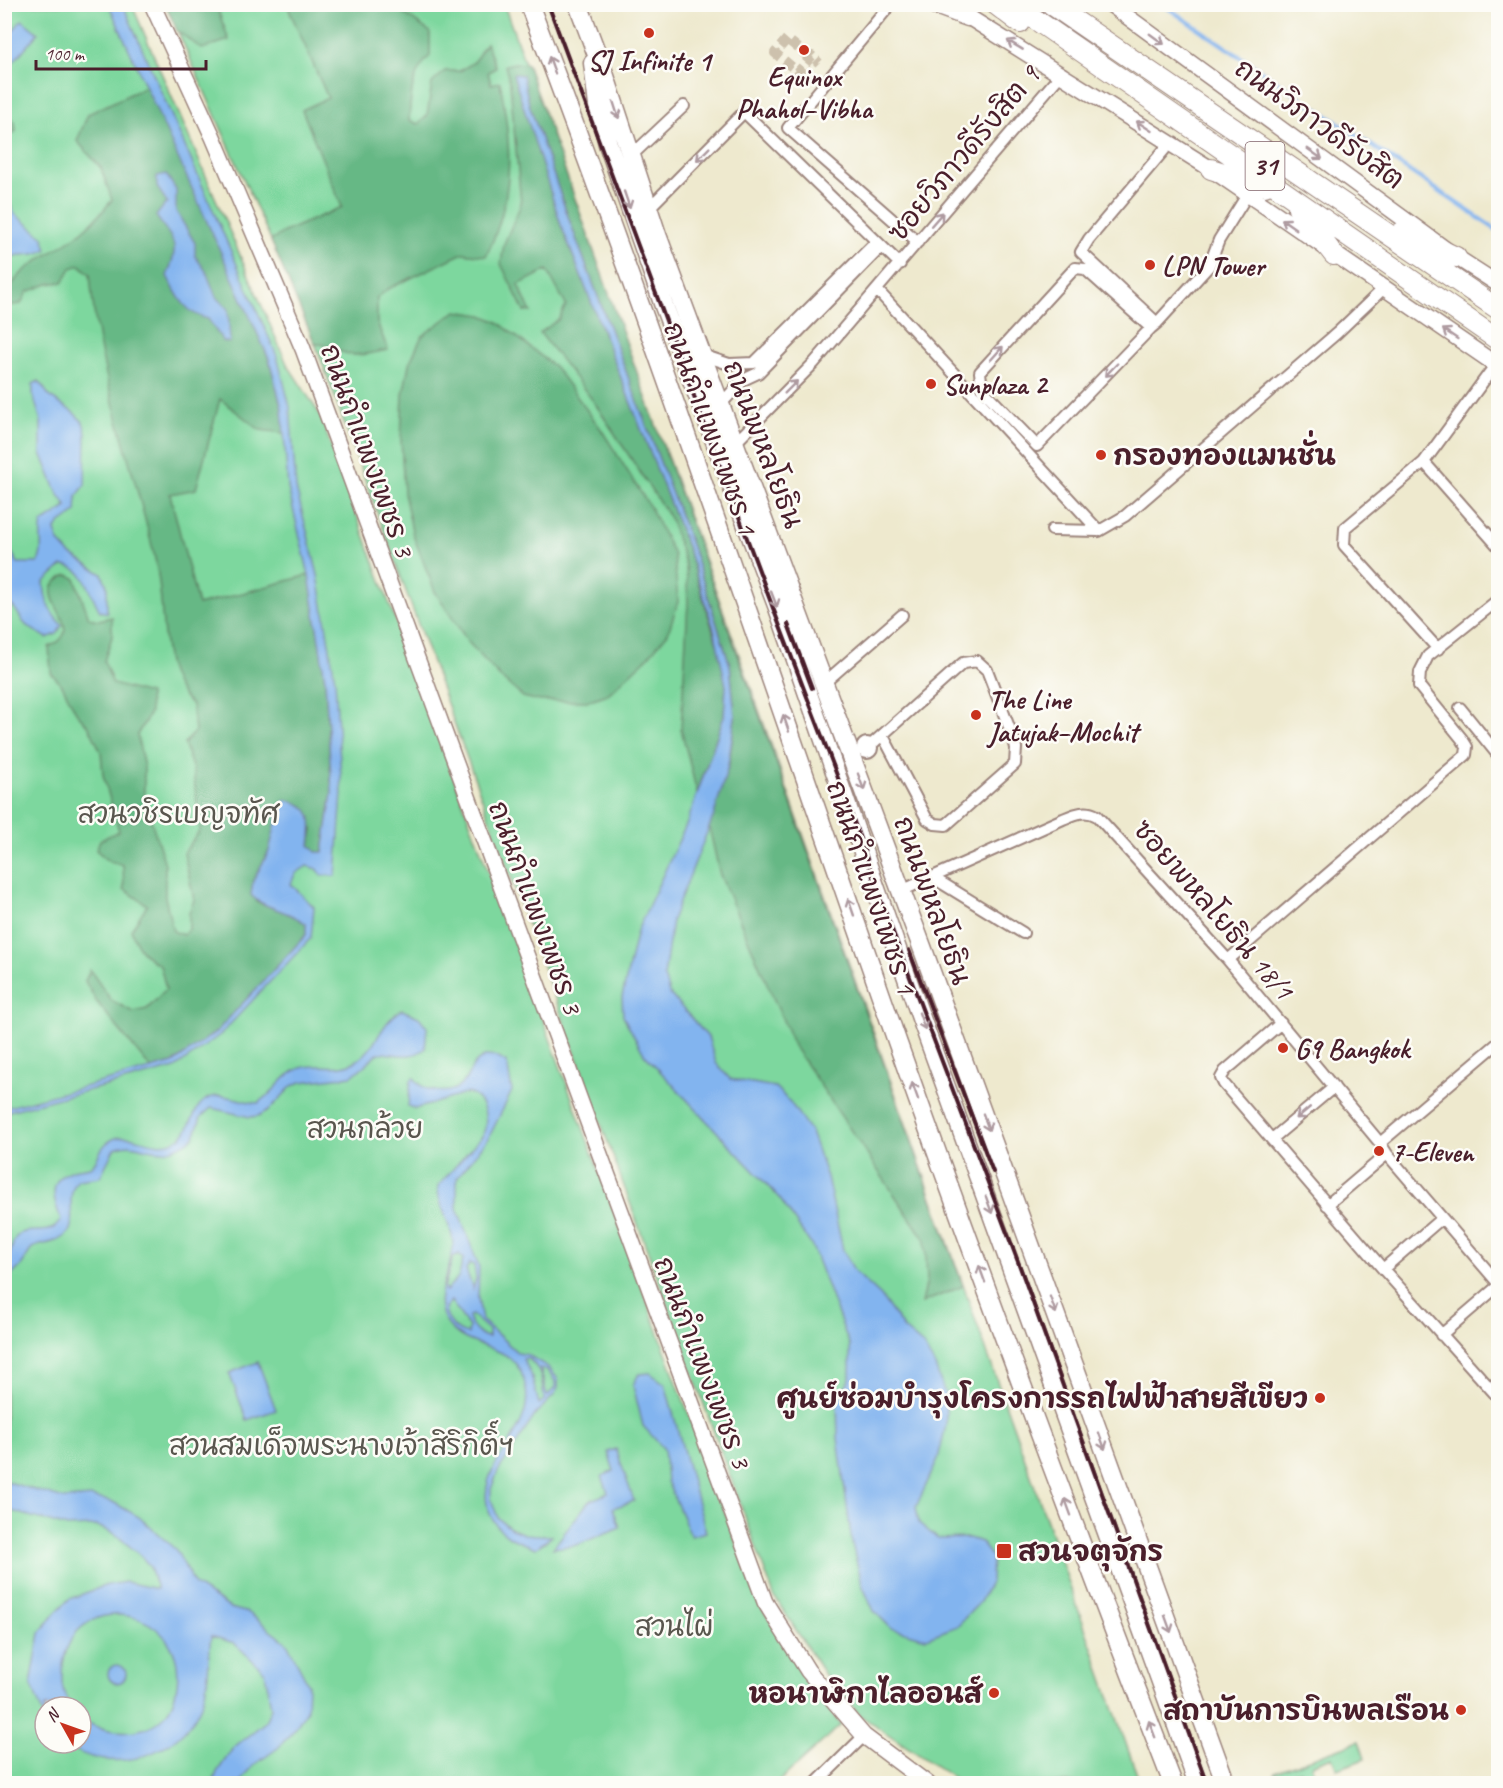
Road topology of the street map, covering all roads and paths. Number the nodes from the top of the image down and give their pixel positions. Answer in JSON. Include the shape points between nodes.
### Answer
{"nodes":[{"id":1,"x":152,"y":4,"type":"edge"},
{"id":2,"x":529,"y":4,"type":"edge"},
{"id":3,"x":578,"y":4,"type":"edge"},
{"id":4,"x":891,"y":4,"type":"edge"},
{"id":5,"x":933,"y":4,"type":"edge"},
{"id":6,"x":949,"y":4,"type":"edge"},
{"id":7,"x":995,"y":4,"type":"edge"},
{"id":8,"x":1013,"y":4,"type":"edge"},
{"id":9,"x":1030,"y":4,"type":"edge"},
{"id":10,"x":1052,"y":4,"type":"edge"},
{"id":11,"x":1063,"y":4,"type":"edge"},
{"id":12,"x":1110,"y":4,"type":"edge"},
{"id":13,"x":963,"y":11,"type":"edge"},
{"id":14,"x":1075,"y":11,"type":"edge"},
{"id":15,"x":590,"y":35,"type":"junction"},
{"id":16,"x":1070,"y":43,"type":"junction"},
{"id":17,"x":1062,"y":74,"type":"junction"},
{"id":18,"x":684,"y":106,"type":"dead end"},
{"id":19,"x":1170,"y":143,"type":"junction"},
{"id":20,"x":631,"y":156,"type":"junction"},
{"id":21,"x":1210,"y":169,"type":"junction"},
{"id":22,"x":1284,"y":192,"type":"junction"},
{"id":23,"x":1247,"y":195,"type":"junction"},
{"id":24,"x":648,"y":209,"type":"junction"},
{"id":25,"x":1380,"y":222,"type":"junction"},
{"id":26,"x":918,"y":242,"type":"junction"},
{"id":27,"x":879,"y":245,"type":"junction"},
{"id":28,"x":1334,"y":255,"type":"junction"},
{"id":29,"x":1456,"y":256,"type":"junction"},
{"id":30,"x":900,"y":264,"type":"junction"},
{"id":31,"x":1498,"y":284,"type":"edge"},
{"id":32,"x":1383,"y":289,"type":"junction"},
{"id":33,"x":877,"y":290,"type":"junction"},
{"id":34,"x":1498,"y":308,"type":"edge"},
{"id":35,"x":1154,"y":325,"type":"junction"},
{"id":36,"x":1498,"y":330,"type":"edge"},
{"id":37,"x":1498,"y":340,"type":"edge"},
{"id":38,"x":701,"y":354,"type":"junction"},
{"id":39,"x":739,"y":365,"type":"junction"},
{"id":40,"x":1495,"y":368,"type":"edge"},
{"id":41,"x":743,"y":380,"type":"junction"},
{"id":42,"x":720,"y":404,"type":"junction"},
{"id":43,"x":735,"y":443,"type":"junction"},
{"id":44,"x":1424,"y":462,"type":"junction"},
{"id":45,"x":1052,"y":530,"type":"dead end"},
{"id":46,"x":1099,"y":531,"type":"junction"},
{"id":47,"x":1498,"y":546,"type":"edge"},
{"id":48,"x":756,"y":553,"type":"junction"},
{"id":49,"x":789,"y":590,"type":"junction"},
{"id":50,"x":1498,"y":600,"type":"edge"},
{"id":51,"x":902,"y":615,"type":"dead end"},
{"id":52,"x":1438,"y":649,"type":"junction"},
{"id":53,"x":824,"y":683,"type":"junction"},
{"id":54,"x":1460,"y":708,"type":"dead end"},
{"id":55,"x":884,"y":736,"type":"junction"},
{"id":56,"x":861,"y":750,"type":"junction"},
{"id":57,"x":1498,"y":755,"type":"edge"},
{"id":58,"x":932,"y":877,"type":"junction"},
{"id":59,"x":901,"y":891,"type":"junction"},
{"id":60,"x":1023,"y":933,"type":"dead end"},
{"id":61,"x":1228,"y":960,"type":"junction"},
{"id":62,"x":1281,"y":1023,"type":"junction"},
{"id":63,"x":1498,"y":1043,"type":"edge"},
{"id":64,"x":1334,"y":1087,"type":"junction"},
{"id":65,"x":1272,"y":1139,"type":"junction"},
{"id":66,"x":1380,"y":1143,"type":"junction"},
{"id":67,"x":1387,"y":1154,"type":"junction"},
{"id":68,"x":1328,"y":1205,"type":"junction"},
{"id":69,"x":1442,"y":1218,"type":"junction"},
{"id":70,"x":1383,"y":1269,"type":"junction"},
{"id":71,"x":1498,"y":1284,"type":"edge"},
{"id":72,"x":1441,"y":1335,"type":"junction"},
{"id":73,"x":1068,"y":1346,"type":"junction"},
{"id":74,"x":1498,"y":1397,"type":"edge"},
{"id":75,"x":1061,"y":1404,"type":"junction"},
{"id":76,"x":864,"y":1736,"type":"junction"},
{"id":77,"x":815,"y":1784,"type":"edge"},
{"id":78,"x":928,"y":1784,"type":"edge"},
{"id":79,"x":1173,"y":1784,"type":"edge"},
{"id":80,"x":1198,"y":1784,"type":"edge"},
{"id":81,"x":1226,"y":1784,"type":"edge"}],
"edges":[{"from":1,"to":76,"type":"street","name":"ถนนกำแพงเพชร 3","via":[[303,349],[765,1602],[808,1671]]},
{"from":79,"to":2,"type":"main road","name":"ถนนกำแพงเพชร 1","one_way":true,"via":[[902,1055]]},
{"from":3,"to":15,"type":"main road","name":"ถนนพหลโยธิน"},
{"from":4,"to":26,"type":"street","via":[[788,128]]},
{"from":5,"to":13,"type":"main road"},
{"from":6,"to":13,"type":"street","number":"31"},
{"from":7,"to":16,"type":"highway","via":[[1021,24]]},
{"from":8,"to":16,"type":"highway","number":"31"},
{"from":9,"to":36,"type":"highway","number":"31"},
{"from":10,"to":34,"type":"highway","number":"31"},
{"from":11,"to":14,"type":"highway","name":"ถนนวิภาวดีรังสิต","number":"31"},
{"from":12,"to":29,"type":"street","name":"ถนนวิภาวดีรังสิต","number":"31","one_way":true},
{"from":17,"to":13,"type":"street","number":"31","one_way":true},
{"from":14,"to":25,"type":"highway","name":"ถนนวิภาวดีรังสิต","number":"31"},
{"from":15,"to":20,"type":"main road","name":"ถนนพหลโยธิน","one_way":true},
{"from":15,"to":48,"type":"main road","name":"ถนนพหลโยธิน","one_way":true,"via":[[598,106],[608,144]]},
{"from":16,"to":22,"type":"highway","number":"31"},
{"from":19,"to":17,"type":"street","number":"31","one_way":true},
{"from":26,"to":17,"type":"street","name":"ซอยวิภาวดีรังสิต 9","one_way":true},
{"from":18,"to":20,"type":"street"},
{"from":19,"to":21,"type":"street","number":"31"},
{"from":19,"to":35,"type":"street","via":[[1081,252]]},
{"from":20,"to":24,"type":"main road","name":"ถนนพหลโยธิน"},
{"from":21,"to":22,"type":"highway"},
{"from":21,"to":23,"type":"street","number":"31"},
{"from":22,"to":28,"type":"highway"},
{"from":22,"to":37,"type":"highway","number":"31"},
{"from":28,"to":23,"type":"street","number":"31","one_way":true},
{"from":23,"to":35,"type":"street","via":[[1219,240],[1209,266]]},
{"from":27,"to":24,"type":"street","one_way":true,"via":[[744,112]]},
{"from":24,"to":38,"type":"main road","name":"ถนนพหลโยธิน"},
{"from":25,"to":29,"type":"highway"},
{"from":25,"to":34,"type":"highway","name":"ถนนวิภาวดีรังสิต","number":"31"},
{"from":26,"to":30,"type":"street","name":"ซอยวิภาวดีรังสิต 9"},
{"from":27,"to":30,"type":"street"},
{"from":27,"to":39,"type":"street","via":[[754,363]]},
{"from":27,"to":41,"type":"street","via":[[758,373]]},
{"from":28,"to":32,"type":"street","number":"31"},
{"from":29,"to":31,"type":"street","name":"ถนนวิภาวดีรังสิต","number":"31"},
{"from":30,"to":33,"type":"street","name":"ซอยวิภาวดีรังสิต 9"},
{"from":40,"to":32,"type":"street","number":"31","one_way":true},
{"from":32,"to":46,"type":"street","via":[[1125,516]]},
{"from":43,"to":33,"type":"street","name":"ซอยวิภาวดีรังสิต 9","one_way":true,"via":[[814,363]]},
{"from":33,"to":46,"type":"street"},
{"from":35,"to":35,"type":"street","one_way":true,"via":[[1037,446],[982,389],[980,372],[1075,268],[1085,269]]},
{"from":38,"to":39,"type":"street"},
{"from":38,"to":42,"type":"main road","name":"ถนนพหลโยธิน"},
{"from":39,"to":41,"type":"street","via":[[746,371]]},
{"from":40,"to":44,"type":"street"},
{"from":41,"to":42,"type":"street"},
{"from":42,"to":43,"type":"main road","name":"ถนนพหลโยธิน"},
{"from":43,"to":49,"type":"main road","name":"ถนนพหลโยธิน"},
{"from":44,"to":47,"type":"street"},
{"from":44,"to":52,"type":"street","via":[[1356,516],[1345,528],[1344,545]]},
{"from":45,"to":46,"type":"street"},
{"from":48,"to":49,"type":"main road"},
{"from":48,"to":75,"type":"main road","name":"ถนนพหลโยธิน","one_way":true},
{"from":49,"to":53,"type":"main road","name":"ถนนพหลโยธิน"},
{"from":50,"to":52,"type":"street"},
{"from":51,"to":53,"type":"street"},
{"from":52,"to":61,"type":"street","via":[[1428,656],[1420,672],[1419,686],[1462,739],[1466,755]]},
{"from":53,"to":56,"type":"main road","name":"ถนนพหลโยธิน"},
{"from":54,"to":57,"type":"street"},
{"from":55,"to":55,"type":"street","via":[[927,819],[938,825],[946,825],[1015,764],[1014,740],[987,670],[977,661],[963,663]]},
{"from":55,"to":56,"type":"street"},
{"from":56,"to":59,"type":"main road","name":"ถนนพหลโยธิน","one_way":true},
{"from":58,"to":59,"type":"street","name":"ซอยพหลโยธิน 18/1"},
{"from":58,"to":60,"type":"street"},
{"from":58,"to":61,"type":"street","name":"ซอยพหลโยธิน 18/1","via":[[1063,819],[1090,812],[1108,825]]},
{"from":59,"to":73,"type":"main road","name":"ถนนพหลโยธิน","one_way":true},
{"from":61,"to":62,"type":"street","name":"ซอยพหลโยธิน 18/1"},
{"from":62,"to":64,"type":"street","name":"ซอยพหลโยธิน 18/1"},
{"from":62,"to":65,"type":"street","via":[[1221,1078]]},
{"from":63,"to":66,"type":"street"},
{"from":64,"to":65,"type":"street","one_way":true},
{"from":64,"to":66,"type":"street","name":"ซอยพหลโยธิน 18/1"},
{"from":65,"to":68,"type":"street"},
{"from":66,"to":67,"type":"street","name":"ซอยพหลโยธิน 18/1"},
{"from":67,"to":68,"type":"street"},
{"from":67,"to":69,"type":"street","name":"ซอยพหลโยธิน 18/1"},
{"from":68,"to":70,"type":"street"},
{"from":69,"to":70,"type":"street"},
{"from":69,"to":71,"type":"street","name":"ซอยพหลโยธิน 18/1"},
{"from":70,"to":72,"type":"street"},
{"from":71,"to":72,"type":"street"},
{"from":72,"to":74,"type":"street"},
{"from":73,"to":75,"type":"main road"},
{"from":73,"to":81,"type":"main road","name":"ถนนพหลโยธิน","one_way":true},
{"from":75,"to":80,"type":"main road","name":"ถนนพหลโยธิน"},
{"from":76,"to":77,"type":"street"},
{"from":76,"to":78,"type":"street","name":"ถนนกำแพงเพชร 3"}]}
